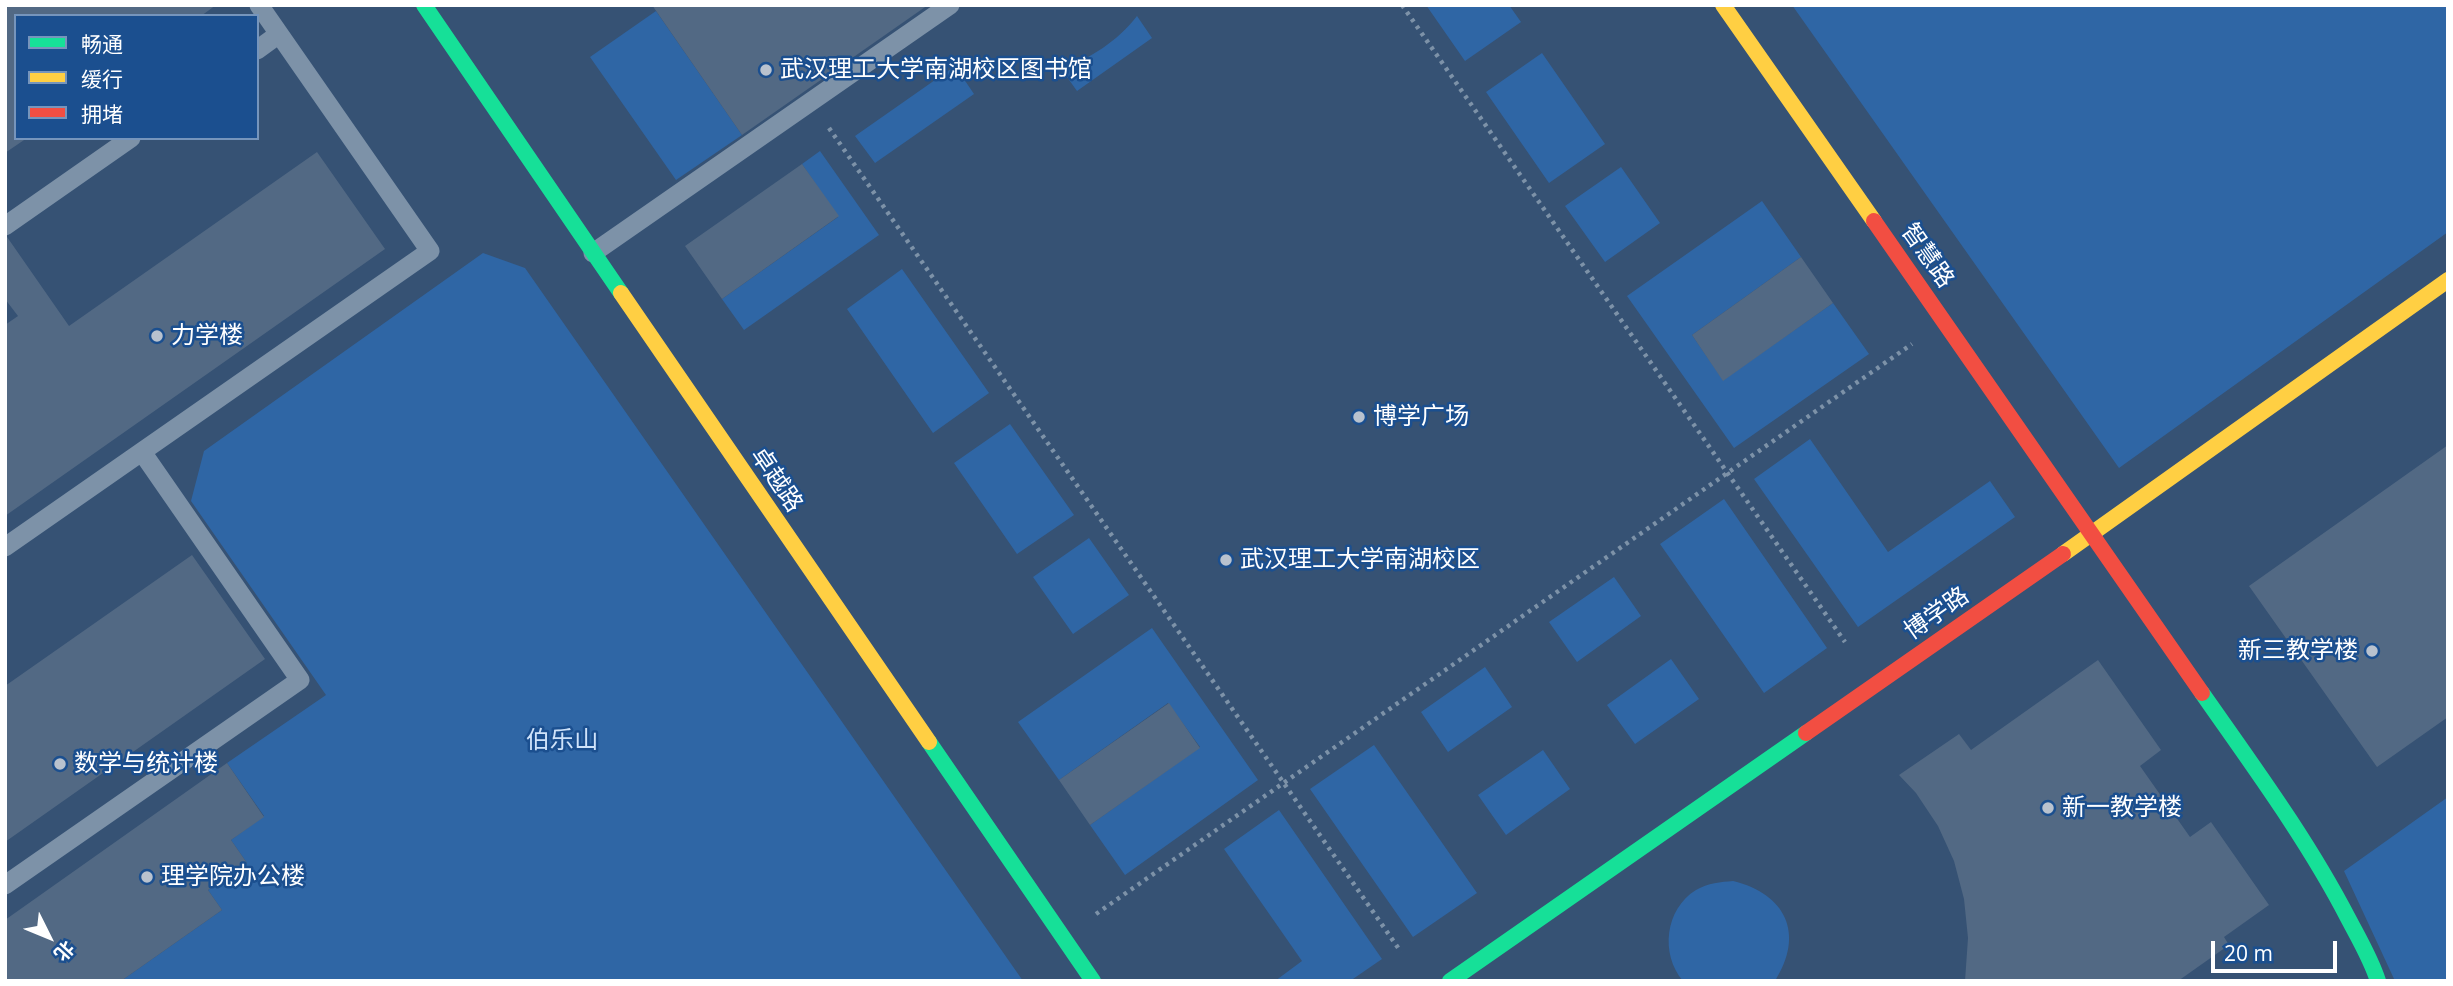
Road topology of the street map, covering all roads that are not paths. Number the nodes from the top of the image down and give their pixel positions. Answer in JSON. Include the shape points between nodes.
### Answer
{"nodes":[{"id":1,"x":259,"y":5,"type":"edge"},
{"id":2,"x":424,"y":5,"type":"edge"},
{"id":3,"x":950,"y":5,"type":"edge"},
{"id":4,"x":1723,"y":5,"type":"edge"},
{"id":5,"x":279,"y":34,"type":"junction"},
{"id":6,"x":259,"y":49,"type":"edge"},
{"id":7,"x":128,"y":140,"type":"edge"},
{"id":8,"x":5,"y":226,"type":"edge"},
{"id":9,"x":593,"y":253,"type":"junction"},
{"id":10,"x":2448,"y":280,"type":"edge"},
{"id":11,"x":142,"y":452,"type":"junction"},
{"id":12,"x":2093,"y":533,"type":"junction"},
{"id":13,"x":5,"y":547,"type":"edge"},
{"id":14,"x":5,"y":885,"type":"edge"},
{"id":15,"x":1093,"y":981,"type":"edge"},
{"id":16,"x":1450,"y":981,"type":"edge"},
{"id":17,"x":2378,"y":981,"type":"edge"}],
"edges":[{"from":1,"to":5,"type":"lane"},
{"from":2,"to":9,"type":"street","name":"卓越路"},
{"from":3,"to":9,"type":"lane"},
{"from":4,"to":12,"type":"street","name":"智慧路"},
{"from":5,"to":6,"type":"lane"},
{"from":5,"to":11,"type":"lane","via":[[430,251]]},
{"from":7,"to":8,"type":"lane"},
{"from":9,"to":15,"type":"street","name":"卓越路"},
{"from":10,"to":12,"type":"street","name":"博学路"},
{"from":11,"to":13,"type":"lane"},
{"from":11,"to":14,"type":"lane","via":[[300,680]]},
{"from":12,"to":16,"type":"street","name":"博学路"},
{"from":12,"to":17,"type":"street","name":"智慧路","via":[[2302,838],[2337,896]]}]}
